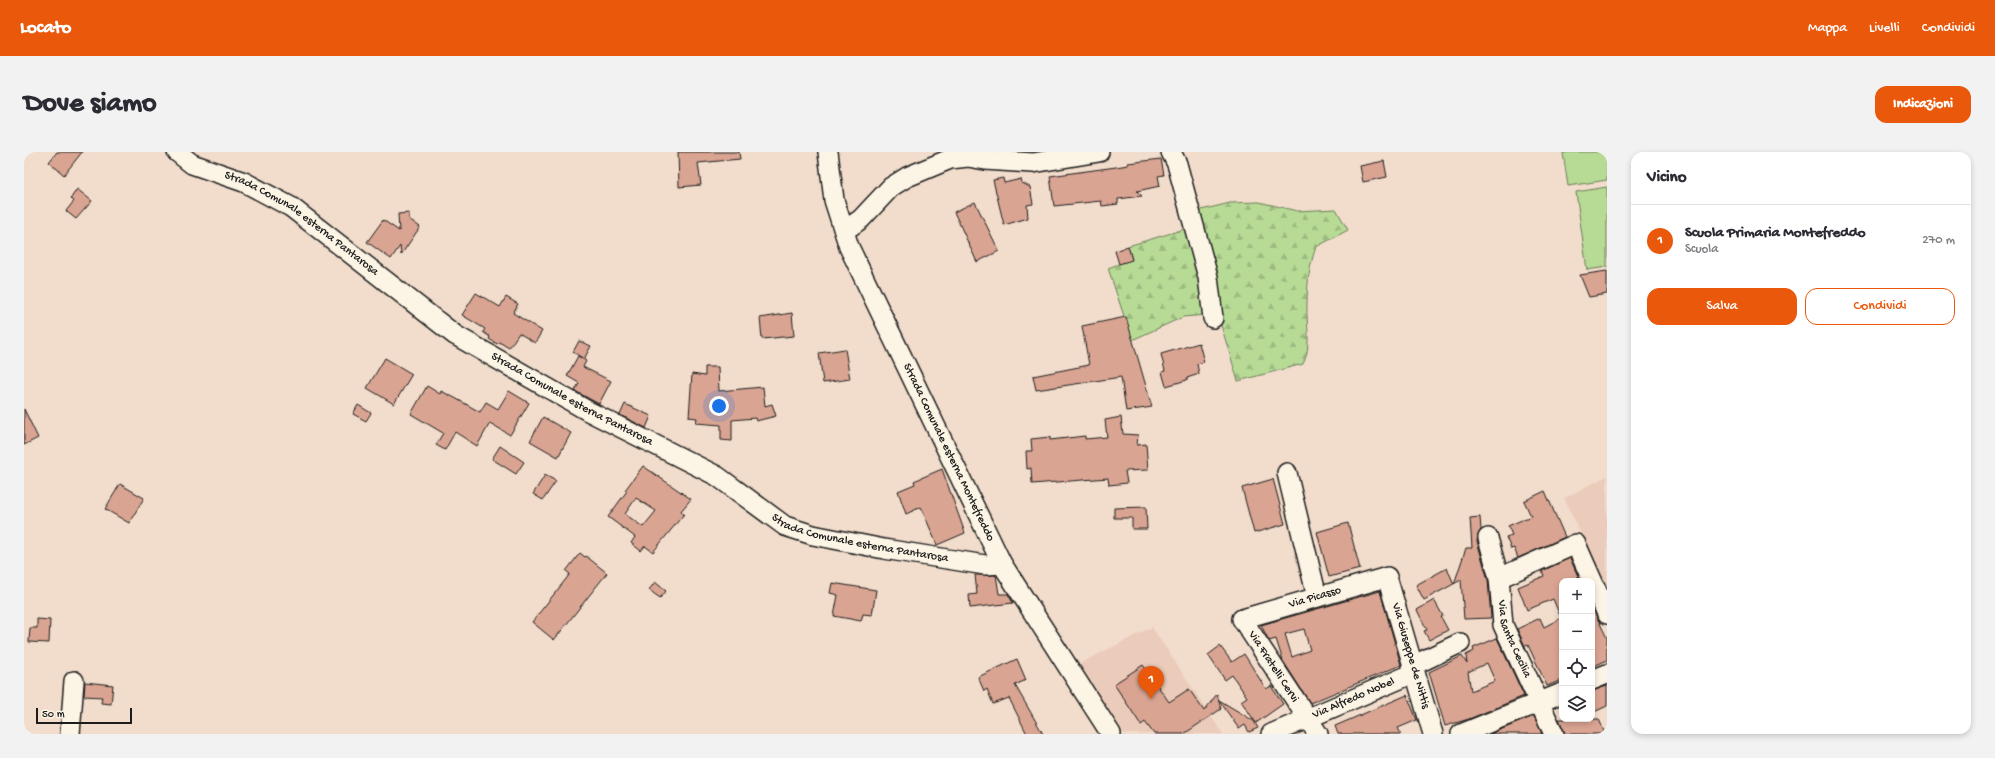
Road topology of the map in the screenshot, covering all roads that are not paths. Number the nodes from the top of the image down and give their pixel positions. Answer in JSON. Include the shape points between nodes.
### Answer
{"nodes":[{"id":1,"x":177,"y":152,"type":"edge"},
{"id":2,"x":828,"y":152,"type":"edge"},
{"id":3,"x":1099,"y":152,"type":"edge"},
{"id":4,"x":1171,"y":152,"type":"edge"},
{"id":5,"x":844,"y":231,"type":"junction"},
{"id":6,"x":1213,"y":318,"type":"dead end"},
{"id":7,"x":1287,"y":473,"type":"dead end"},
{"id":8,"x":1488,"y":538,"type":"dead end"},
{"id":9,"x":1002,"y":564,"type":"junction"},
{"id":10,"x":1387,"y":577,"type":"joint"},
{"id":11,"x":1499,"y":578,"type":"junction"},
{"id":12,"x":1317,"y":598,"type":"junction"},
{"id":13,"x":1607,"y":614,"type":"edge"},
{"id":14,"x":1242,"y":619,"type":"joint"},
{"id":15,"x":1460,"y":644,"type":"dead end"},
{"id":16,"x":1413,"y":669,"type":"junction"},
{"id":17,"x":1607,"y":674,"type":"edge"},
{"id":18,"x":1595,"y":679,"type":"edge"},
{"id":19,"x":74,"y":681,"type":"dead end"},
{"id":20,"x":1559,"y":694,"type":"edge"},
{"id":21,"x":1539,"y":702,"type":"junction"},
{"id":22,"x":1306,"y":719,"type":"junction"},
{"id":23,"x":70,"y":734,"type":"edge"},
{"id":24,"x":1111,"y":734,"type":"edge"},
{"id":25,"x":1271,"y":734,"type":"edge"},
{"id":26,"x":1318,"y":734,"type":"edge"},
{"id":27,"x":1433,"y":734,"type":"edge"},
{"id":28,"x":1461,"y":734,"type":"edge"},
{"id":29,"x":1554,"y":734,"type":"edge"}],
"edges":[{"from":1,"to":9,"type":"street","name":"Strada Comunale esterna Pantarosa","via":[[192,164],[244,182],[291,207],[455,335],[588,411],[717,476],[785,526],[813,536],[884,549],[984,565]]},
{"from":2,"to":5,"type":"street","name":"Strada Comunale esterna Montefreddo","via":[[834,200]]},
{"from":3,"to":5,"type":"street","via":[[1033,162],[968,157],[950,159],[907,177],[891,187],[861,219]]},
{"from":4,"to":6,"type":"street","via":[[1177,164],[1208,277]]},
{"from":5,"to":9,"type":"street","name":"Strada Comunale esterna Montefreddo","via":[[866,285]]},
{"from":7,"to":12,"type":"street"},
{"from":8,"to":11,"type":"street","name":"Via Santa Cecilia"},
{"from":9,"to":24,"type":"street","name":"Strada Comunale esterna Montefreddo"},
{"from":10,"to":12,"type":"street","name":"Via Picasso"},
{"from":10,"to":16,"type":"street","name":"Via Giuseppe de Nittis"},
{"from":11,"to":13,"type":"street","via":[[1576,544]]},
{"from":11,"to":21,"type":"street","name":"Via Santa Cecilia","via":[[1503,625]]},
{"from":12,"to":14,"type":"street","name":"Via Picasso"},
{"from":14,"to":22,"type":"street","name":"Via Fratelli Cervi"},
{"from":15,"to":16,"type":"street","name":"Via Alfredo Nobel"},
{"from":16,"to":22,"type":"street","name":"Via Alfredo Nobel"},
{"from":16,"to":27,"type":"street","name":"Via Giuseppe de Nittis"},
{"from":17,"to":18,"type":"street"},
{"from":19,"to":23,"type":"street"},
{"from":20,"to":21,"type":"street"},
{"from":21,"to":28,"type":"street"},
{"from":21,"to":29,"type":"street","name":"Via Santa Cecilia"},
{"from":22,"to":25,"type":"street","name":"Via Alfredo Nobel"},
{"from":22,"to":26,"type":"street","name":"Via Fratelli Cervi"}]}
